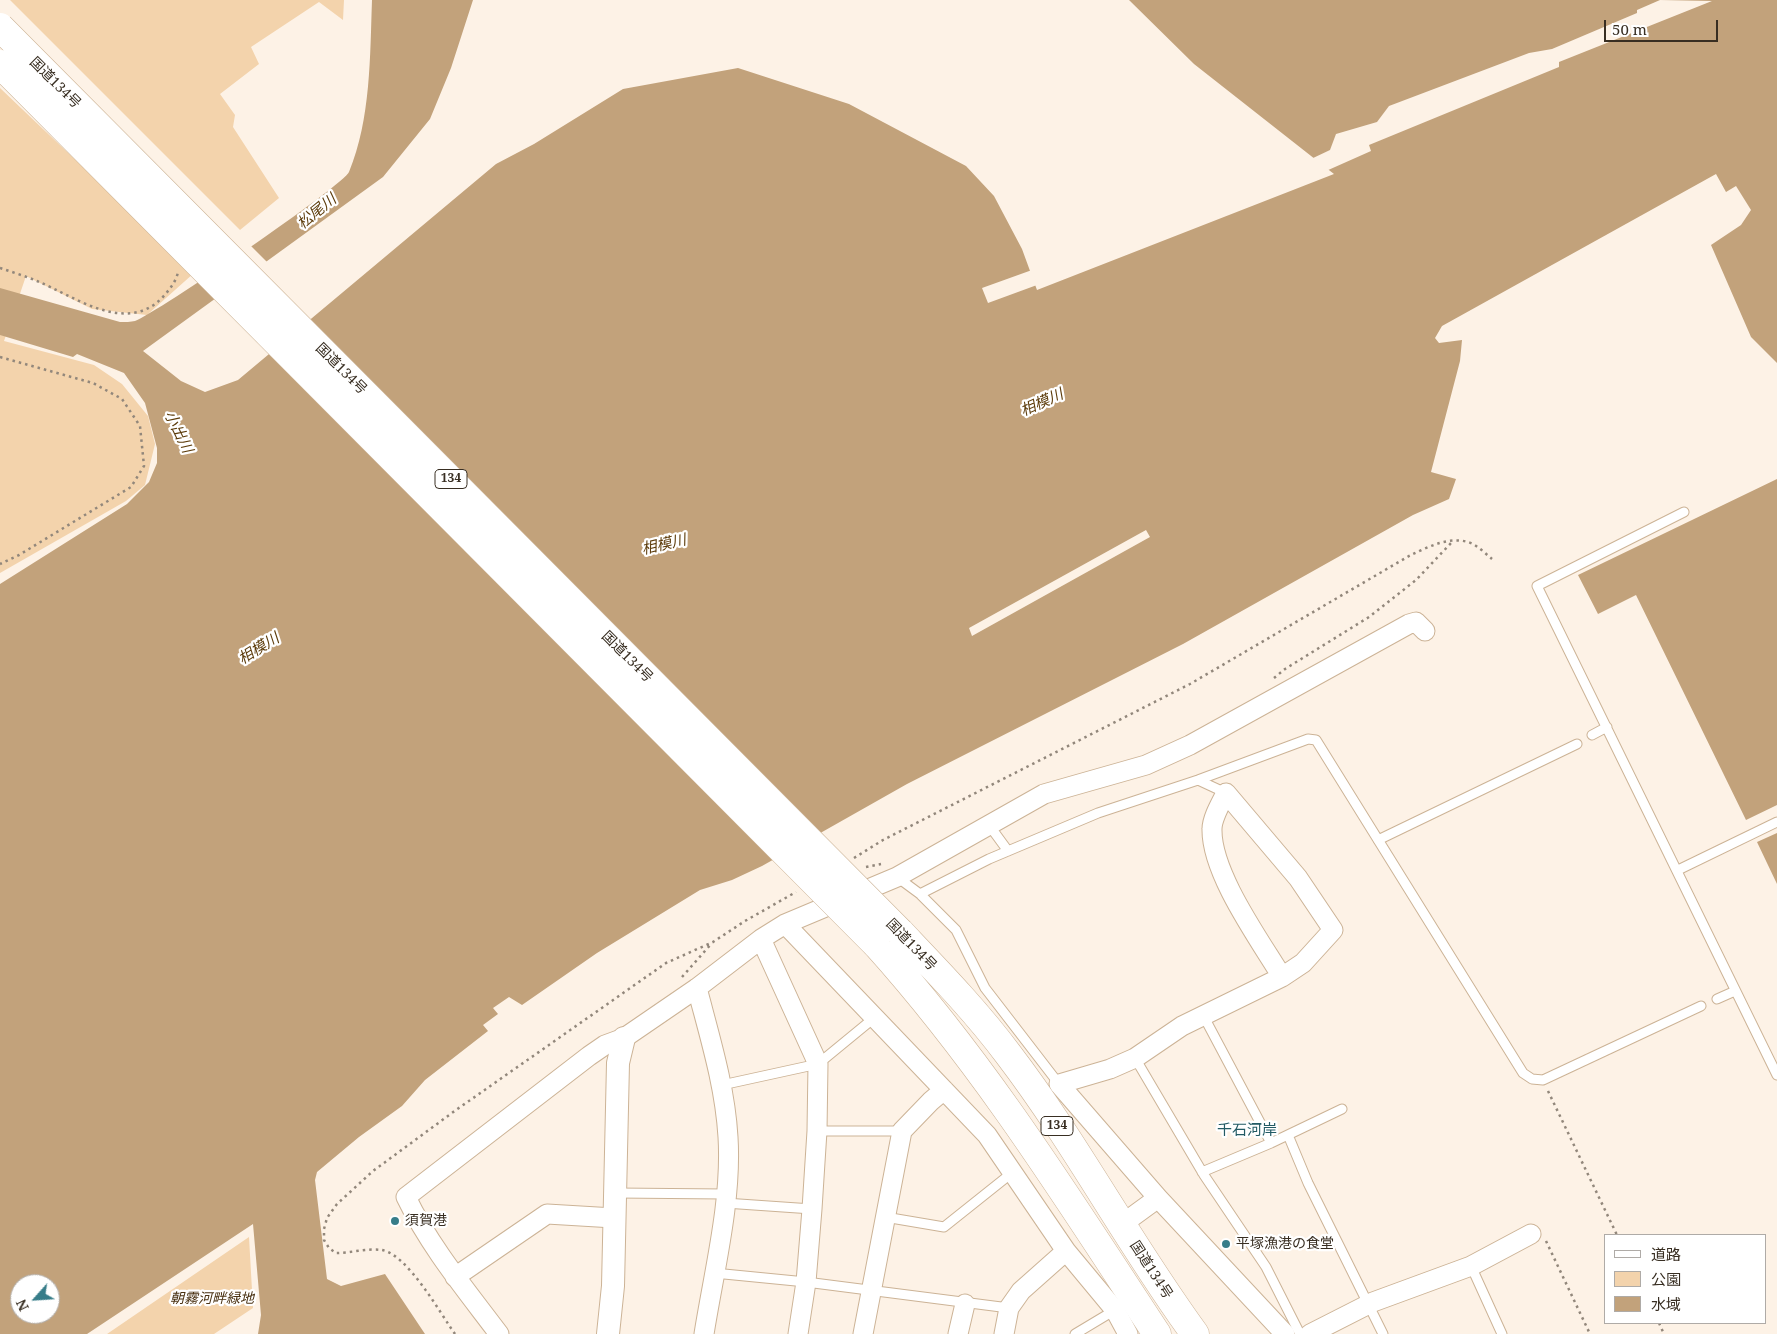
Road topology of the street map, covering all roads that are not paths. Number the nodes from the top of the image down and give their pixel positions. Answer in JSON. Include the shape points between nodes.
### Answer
{"nodes":[{"id":1,"x":0,"y":27,"type":"edge"},
{"id":2,"x":0,"y":64,"type":"edge"},
{"id":3,"x":1684,"y":512,"type":"dead end"},
{"id":4,"x":1425,"y":631,"type":"dead end"},
{"id":5,"x":1607,"y":727,"type":"junction"},
{"id":6,"x":1592,"y":735,"type":"dead end"},
{"id":7,"x":1576,"y":744,"type":"dead end"},
{"id":8,"x":1198,"y":780,"type":"junction"},
{"id":9,"x":1226,"y":793,"type":"junction"},
{"id":10,"x":1777,"y":822,"type":"edge"},
{"id":11,"x":989,"y":825,"type":"junction"},
{"id":12,"x":1378,"y":840,"type":"junction"},
{"id":13,"x":1008,"y":851,"type":"junction"},
{"id":14,"x":1678,"y":870,"type":"junction"},
{"id":15,"x":897,"y":877,"type":"junction"},
{"id":16,"x":920,"y":894,"type":"junction"},
{"id":17,"x":785,"y":924,"type":"junction"},
{"id":18,"x":761,"y":939,"type":"junction"},
{"id":19,"x":1282,"y":977,"type":"junction"},
{"id":20,"x":698,"y":988,"type":"junction"},
{"id":21,"x":1735,"y":991,"type":"junction"},
{"id":22,"x":1717,"y":998,"type":"dead end"},
{"id":23,"x":1701,"y":1006,"type":"dead end"},
{"id":24,"x":1203,"y":1015,"type":"junction"},
{"id":25,"x":874,"y":1018,"type":"junction"},
{"id":26,"x":624,"y":1038,"type":"junction"},
{"id":27,"x":1135,"y":1058,"type":"junction"},
{"id":28,"x":818,"y":1064,"type":"junction"},
{"id":29,"x":1777,"y":1075,"type":"edge"},
{"id":30,"x":1059,"y":1084,"type":"junction"},
{"id":31,"x":722,"y":1085,"type":"junction"},
{"id":32,"x":944,"y":1090,"type":"junction"},
{"id":33,"x":1342,"y":1109,"type":"dead end"},
{"id":34,"x":817,"y":1131,"type":"junction"},
{"id":35,"x":902,"y":1131,"type":"junction"},
{"id":36,"x":1288,"y":1135,"type":"junction"},
{"id":37,"x":1272,"y":1143,"type":"junction"},
{"id":38,"x":1013,"y":1172,"type":"junction"},
{"id":39,"x":1202,"y":1172,"type":"junction"},
{"id":40,"x":616,"y":1193,"type":"junction"},
{"id":41,"x":725,"y":1198,"type":"junction"},
{"id":42,"x":1158,"y":1198,"type":"junction"},
{"id":43,"x":812,"y":1209,"type":"junction"},
{"id":44,"x":885,"y":1217,"type":"junction"},
{"id":45,"x":614,"y":1218,"type":"junction"},
{"id":46,"x":1122,"y":1225,"type":"junction"},
{"id":47,"x":1531,"y":1234,"type":"road end"},
{"id":48,"x":1066,"y":1251,"type":"junction"},
{"id":49,"x":1471,"y":1266,"type":"junction"},
{"id":50,"x":714,"y":1273,"type":"junction"},
{"id":51,"x":455,"y":1277,"type":"junction"},
{"id":52,"x":806,"y":1282,"type":"junction"},
{"id":53,"x":871,"y":1290,"type":"junction"},
{"id":54,"x":965,"y":1304,"type":"junction"},
{"id":55,"x":1367,"y":1305,"type":"junction"},
{"id":56,"x":1009,"y":1308,"type":"junction"},
{"id":57,"x":1115,"y":1310,"type":"junction"},
{"id":58,"x":499,"y":1334,"type":"edge"},
{"id":59,"x":608,"y":1334,"type":"edge"},
{"id":60,"x":704,"y":1334,"type":"edge"},
{"id":61,"x":798,"y":1334,"type":"edge"},
{"id":62,"x":863,"y":1334,"type":"edge"},
{"id":63,"x":958,"y":1334,"type":"edge"},
{"id":64,"x":1004,"y":1334,"type":"edge"},
{"id":65,"x":1074,"y":1334,"type":"edge"},
{"id":66,"x":1128,"y":1334,"type":"edge"},
{"id":67,"x":1157,"y":1334,"type":"edge"},
{"id":68,"x":1195,"y":1334,"type":"edge"},
{"id":69,"x":1285,"y":1334,"type":"edge"},
{"id":70,"x":1300,"y":1334,"type":"edge"},
{"id":71,"x":1310,"y":1334,"type":"edge"},
{"id":72,"x":1383,"y":1334,"type":"edge"},
{"id":73,"x":1502,"y":1334,"type":"edge"}],
"edges":[{"from":1,"to":46,"type":"highway","name":"国道134号","number":"134","bridge":true,"via":[[943,977],[1008,1053]]},
{"from":2,"to":67,"type":"highway","name":"国道134号","number":"134","bridge":true,"via":[[876,944],[978,1066]]},
{"from":3,"to":5,"type":"lane","via":[[1537,586]]},
{"from":4,"to":11,"type":"street","via":[[1416,622],[1409,624],[1190,745],[1146,765],[1044,794]]},
{"from":5,"to":6,"type":"lane"},
{"from":5,"to":14,"type":"lane"},
{"from":7,"to":12,"type":"lane"},
{"from":8,"to":9,"type":"lane"},
{"from":8,"to":12,"type":"lane","via":[[1308,739],[1316,740]]},
{"from":8,"to":13,"type":"lane","via":[[1098,813]]},
{"from":9,"to":19,"type":"street","via":[[1212,827],[1216,856],[1237,902]]},
{"from":9,"to":19,"type":"street","via":[[1298,878],[1333,930],[1303,963]]},
{"from":10,"to":14,"type":"lane"},
{"from":11,"to":13,"type":"lane"},
{"from":11,"to":15,"type":"street"},
{"from":12,"to":23,"type":"lane","via":[[1523,1073],[1532,1079],[1543,1080]]},
{"from":13,"to":16,"type":"lane"},
{"from":14,"to":21,"type":"lane"},
{"from":15,"to":16,"type":"lane"},
{"from":15,"to":17,"type":"street"},
{"from":16,"to":30,"type":"lane","via":[[956,930],[985,988]]},
{"from":17,"to":18,"type":"street"},
{"from":17,"to":25,"type":"street"},
{"from":18,"to":20,"type":"street"},
{"from":18,"to":28,"type":"street"},
{"from":19,"to":24,"type":"street"},
{"from":20,"to":26,"type":"street"},
{"from":20,"to":31,"type":"street"},
{"from":21,"to":22,"type":"lane"},
{"from":21,"to":29,"type":"lane"},
{"from":24,"to":27,"type":"street"},
{"from":24,"to":37,"type":"lane"},
{"from":25,"to":28,"type":"lane"},
{"from":25,"to":32,"type":"street"},
{"from":26,"to":40,"type":"street","via":[[618,1063]]},
{"from":26,"to":51,"type":"street","via":[[589,1056],[406,1197],[414,1215]]},
{"from":27,"to":30,"type":"street"},
{"from":27,"to":39,"type":"lane"},
{"from":28,"to":31,"type":"lane"},
{"from":28,"to":34,"type":"street"},
{"from":30,"to":42,"type":"street"},
{"from":31,"to":41,"type":"street","via":[[728,1139]]},
{"from":32,"to":35,"type":"street"},
{"from":32,"to":38,"type":"street","via":[[987,1135]]},
{"from":33,"to":36,"type":"lane"},
{"from":34,"to":35,"type":"lane"},
{"from":34,"to":43,"type":"street"},
{"from":35,"to":44,"type":"street"},
{"from":36,"to":37,"type":"lane"},
{"from":36,"to":55,"type":"lane"},
{"from":37,"to":39,"type":"lane"},
{"from":38,"to":44,"type":"lane","via":[[944,1227]]},
{"from":38,"to":48,"type":"street"},
{"from":39,"to":70,"type":"lane","via":[[1266,1267]]},
{"from":40,"to":41,"type":"lane"},
{"from":40,"to":45,"type":"street"},
{"from":41,"to":43,"type":"lane"},
{"from":41,"to":50,"type":"street"},
{"from":42,"to":46,"type":"street"},
{"from":42,"to":69,"type":"street"},
{"from":43,"to":52,"type":"street"},
{"from":44,"to":53,"type":"street"},
{"from":45,"to":51,"type":"street","via":[[547,1214]]},
{"from":45,"to":59,"type":"street","via":[[613,1286]]},
{"from":46,"to":68,"type":"highway","name":"国道134号","number":"134"},
{"from":47,"to":49,"type":"street"},
{"from":48,"to":56,"type":"street","via":[[1025,1286]]},
{"from":48,"to":57,"type":"street"},
{"from":49,"to":55,"type":"street"},
{"from":49,"to":73,"type":"lane"},
{"from":50,"to":52,"type":"lane"},
{"from":50,"to":60,"type":"street"},
{"from":51,"to":58,"type":"street"},
{"from":52,"to":53,"type":"lane"},
{"from":52,"to":61,"type":"street"},
{"from":53,"to":54,"type":"lane"},
{"from":53,"to":62,"type":"street"},
{"from":54,"to":56,"type":"lane"},
{"from":54,"to":63,"type":"street"},
{"from":55,"to":71,"type":"street"},
{"from":55,"to":72,"type":"lane"},
{"from":56,"to":64,"type":"street"},
{"from":57,"to":65,"type":"lane"},
{"from":57,"to":66,"type":"street"}]}
